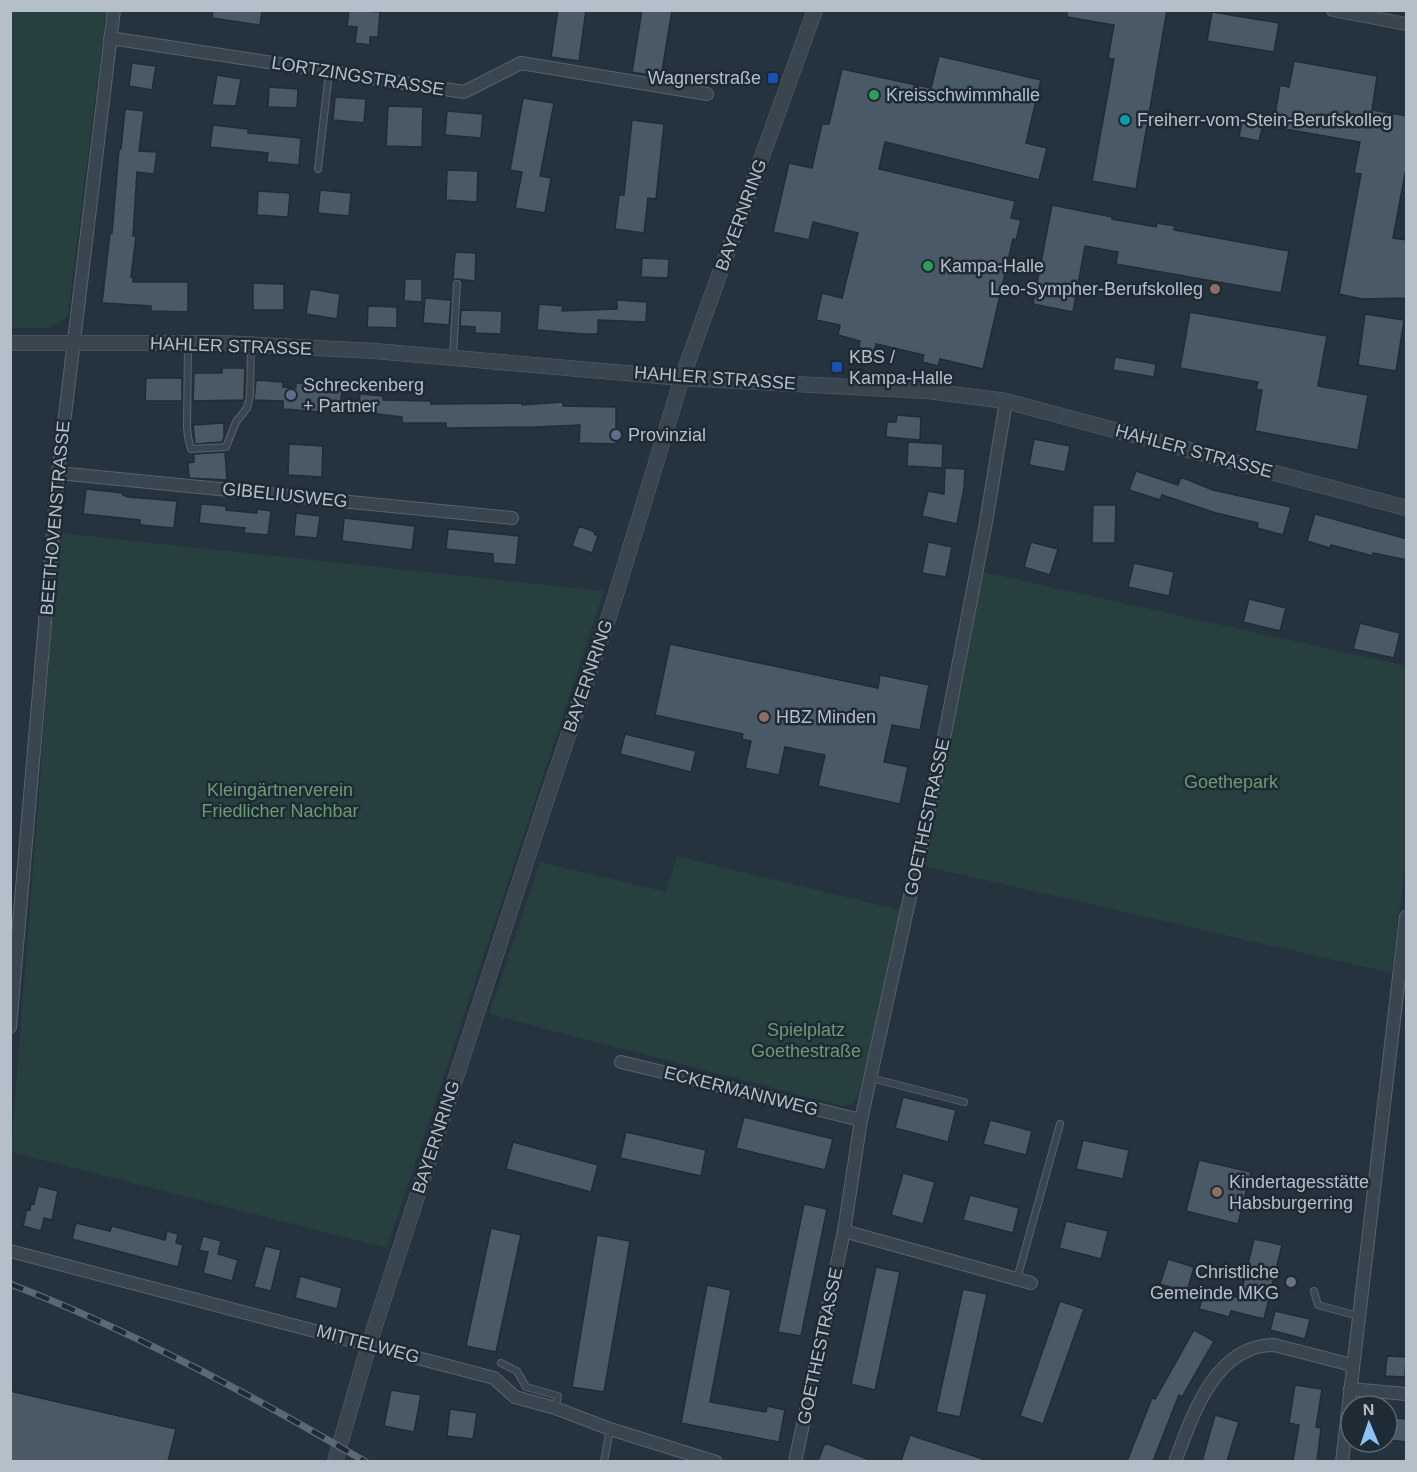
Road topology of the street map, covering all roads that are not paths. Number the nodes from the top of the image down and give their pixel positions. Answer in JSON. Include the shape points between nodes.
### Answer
{"nodes":[{"id":1,"x":114,"y":10,"type":"edge"},
{"id":2,"x":815,"y":10,"type":"edge"},
{"id":3,"x":1333,"y":10,"type":"edge"},
{"id":4,"x":1407,"y":24,"type":"edge"},
{"id":5,"x":110,"y":38,"type":"junction"},
{"id":6,"x":329,"y":72,"type":"junction"},
{"id":7,"x":707,"y":94,"type":"dead end"},
{"id":8,"x":318,"y":169,"type":"dead end"},
{"id":9,"x":457,"y":284,"type":"dead end"},
{"id":10,"x":10,"y":343,"type":"edge"},
{"id":11,"x":73,"y":343,"type":"junction"},
{"id":12,"x":188,"y":343,"type":"junction"},
{"id":13,"x":251,"y":345,"type":"junction"},
{"id":14,"x":453,"y":358,"type":"junction"},
{"id":15,"x":682,"y":378,"type":"junction"},
{"id":16,"x":1006,"y":401,"type":"junction"},
{"id":17,"x":58,"y":473,"type":"junction"},
{"id":18,"x":1407,"y":508,"type":"edge"},
{"id":19,"x":512,"y":518,"type":"dead end"},
{"id":20,"x":1407,"y":917,"type":"edge"},
{"id":21,"x":10,"y":1027,"type":"edge"},
{"id":22,"x":621,"y":1062,"type":"dead end"},
{"id":23,"x":870,"y":1078,"type":"junction"},
{"id":24,"x":964,"y":1102,"type":"dead end"},
{"id":25,"x":861,"y":1120,"type":"junction"},
{"id":26,"x":1060,"y":1124,"type":"dead end"},
{"id":27,"x":844,"y":1231,"type":"junction"},
{"id":28,"x":10,"y":1251,"type":"edge"},
{"id":29,"x":1017,"y":1279,"type":"junction"},
{"id":30,"x":1031,"y":1283,"type":"dead end"},
{"id":31,"x":1314,"y":1291,"type":"dead end"},
{"id":32,"x":1358,"y":1316,"type":"junction"},
{"id":33,"x":369,"y":1344,"type":"junction"},
{"id":34,"x":501,"y":1363,"type":"dead end"},
{"id":35,"x":1352,"y":1365,"type":"junction"},
{"id":36,"x":1350,"y":1389,"type":"junction"},
{"id":37,"x":1407,"y":1394,"type":"edge"},
{"id":38,"x":555,"y":1408,"type":"junction"},
{"id":39,"x":610,"y":1429,"type":"junction"},
{"id":40,"x":688,"y":1457,"type":"edge"},
{"id":41,"x":335,"y":1461,"type":"edge"},
{"id":42,"x":604,"y":1461,"type":"edge"},
{"id":43,"x":716,"y":1461,"type":"edge"},
{"id":44,"x":795,"y":1461,"type":"edge"},
{"id":45,"x":1175,"y":1461,"type":"edge"},
{"id":46,"x":1342,"y":1461,"type":"edge"}],
"edges":[{"from":1,"to":5,"type":"street","name":"BEETHOVENSTRASSE"},
{"from":2,"to":15,"type":"street","name":"BAYERNRING"},
{"from":3,"to":4,"type":"street"},
{"from":5,"to":6,"type":"street","name":"LORTZINGSTRASSE"},
{"from":5,"to":11,"type":"street","name":"BEETHOVENSTRASSE"},
{"from":6,"to":7,"type":"street","name":"LORTZINGSTRASSE","via":[[464,92],[521,63]]},
{"from":6,"to":8,"type":"lane"},
{"from":9,"to":14,"type":"lane"},
{"from":10,"to":11,"type":"street","name":"HAHLER STRASSE"},
{"from":11,"to":12,"type":"street","name":"HAHLER STRASSE"},
{"from":11,"to":17,"type":"street","name":"BEETHOVENSTRASSE"},
{"from":12,"to":13,"type":"street","name":"HAHLER STRASSE"},
{"from":12,"to":13,"type":"lane","via":[[187,427],[191,448],[226,447],[250,396]]},
{"from":13,"to":14,"type":"street","name":"HAHLER STRASSE"},
{"from":14,"to":15,"type":"street","name":"HAHLER STRASSE"},
{"from":15,"to":16,"type":"street","name":"HAHLER STRASSE","via":[[928,391]]},
{"from":15,"to":33,"type":"street","name":"BAYERNRING","via":[[612,607]]},
{"from":16,"to":18,"type":"street","name":"HAHLER STRASSE"},
{"from":16,"to":23,"type":"street","name":"GOETHESTRASSE","via":[[938,769]]},
{"from":17,"to":19,"type":"street","name":"GIBELIUSWEG"},
{"from":17,"to":21,"type":"street","name":"BEETHOVENSTRASSE"},
{"from":20,"to":32,"type":"street"},
{"from":22,"to":25,"type":"street","name":"ECKERMANNWEG"},
{"from":23,"to":24,"type":"lane"},
{"from":23,"to":25,"type":"street","name":"GOETHESTRASSE"},
{"from":25,"to":27,"type":"street","name":"GOETHESTRASSE"},
{"from":26,"to":29,"type":"lane"},
{"from":27,"to":29,"type":"street"},
{"from":27,"to":44,"type":"street","name":"GOETHESTRASSE"},
{"from":28,"to":33,"type":"street","name":"MITTELWEG"},
{"from":29,"to":30,"type":"street"},
{"from":31,"to":32,"type":"lane","via":[[1318,1305]]},
{"from":32,"to":35,"type":"street"},
{"from":33,"to":38,"type":"street","name":"MITTELWEG","via":[[494,1378],[515,1397]]},
{"from":33,"to":41,"type":"street","name":"BAYERNRING"},
{"from":34,"to":38,"type":"lane","via":[[517,1371],[526,1387],[558,1396]]},
{"from":35,"to":36,"type":"street"},
{"from":35,"to":45,"type":"street","via":[[1274,1345],[1250,1348],[1212,1381]]},
{"from":36,"to":37,"type":"street"},
{"from":36,"to":46,"type":"street"},
{"from":38,"to":39,"type":"street","name":"MITTELWEG"},
{"from":39,"to":40,"type":"street","name":"MITTELWEG"},
{"from":39,"to":42,"type":"lane"},
{"from":40,"to":43,"type":"street","name":"MITTELWEG"}]}
